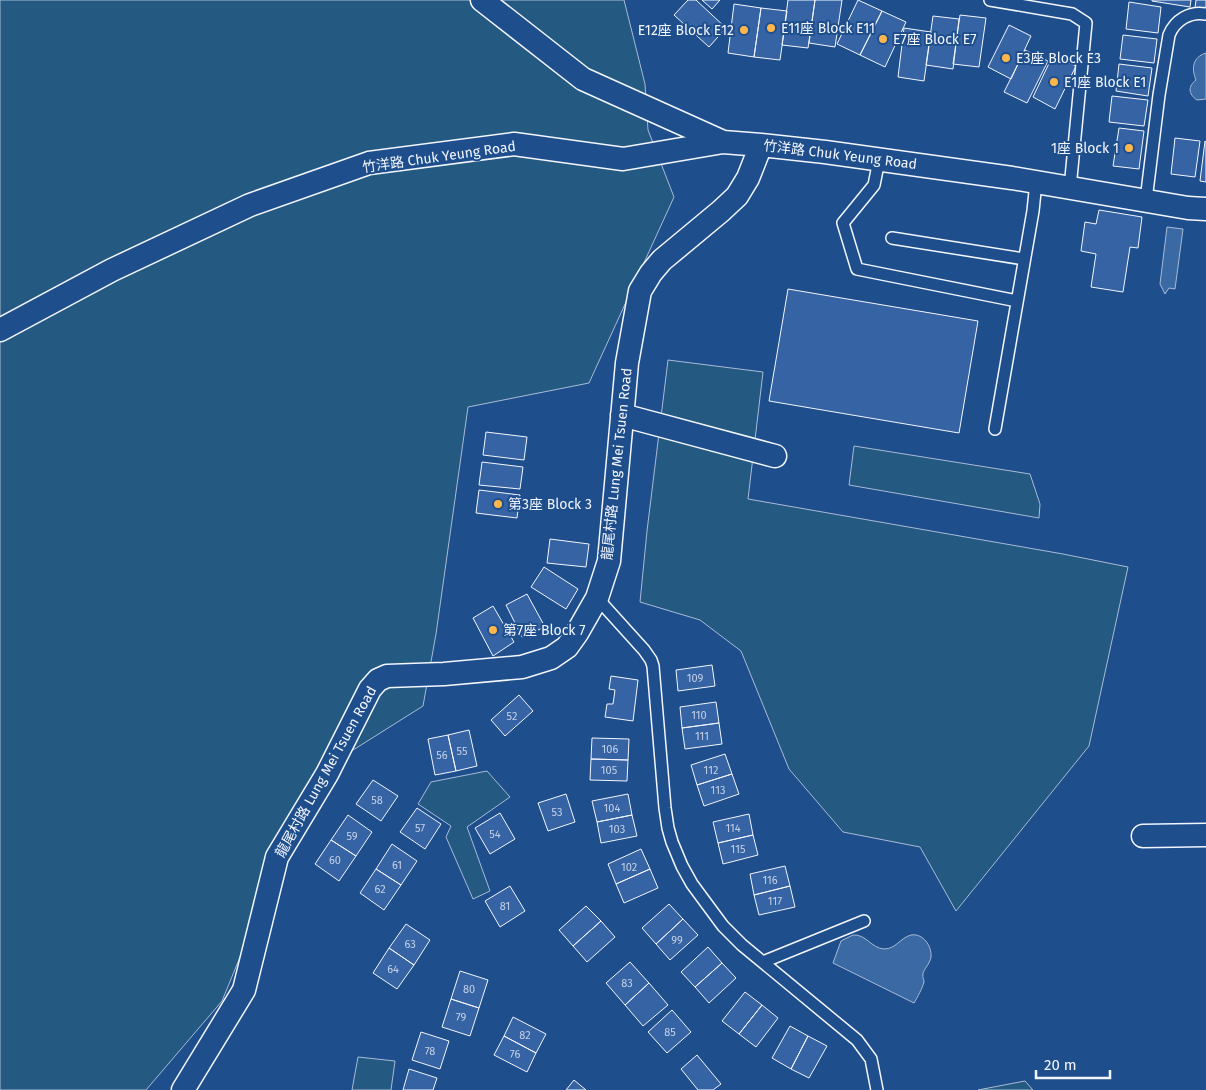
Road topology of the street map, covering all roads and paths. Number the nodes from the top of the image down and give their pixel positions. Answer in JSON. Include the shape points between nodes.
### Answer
{"nodes":[{"id":1,"x":482,"y":0,"type":"edge"},
{"id":2,"x":990,"y":0,"type":"edge"},
{"id":3,"x":1206,"y":14,"type":"edge"},
{"id":4,"x":723,"y":142,"type":"junction"},
{"id":5,"x":761,"y":145,"type":"junction"},
{"id":6,"x":879,"y":160,"type":"junction"},
{"id":7,"x":1036,"y":182,"type":"junction"},
{"id":8,"x":1070,"y":188,"type":"junction"},
{"id":9,"x":1146,"y":200,"type":"junction"},
{"id":10,"x":1206,"y":209,"type":"edge"},
{"id":11,"x":892,"y":238,"type":"dead end"},
{"id":12,"x":1024,"y":259,"type":"junction"},
{"id":13,"x":1017,"y":301,"type":"junction"},
{"id":14,"x":0,"y":330,"type":"edge"},
{"id":15,"x":622,"y":415,"type":"junction"},
{"id":16,"x":995,"y":429,"type":"dead end"},
{"id":17,"x":775,"y":456,"type":"dead end"},
{"id":18,"x":597,"y":598,"type":"junction"},
{"id":19,"x":1206,"y":835,"type":"edge"},
{"id":20,"x":1142,"y":836,"type":"dead end"},
{"id":21,"x":864,"y":921,"type":"dead end"},
{"id":22,"x":763,"y":962,"type":"junction"},
{"id":23,"x":183,"y":1090,"type":"edge"},
{"id":24,"x":877,"y":1090,"type":"edge"}],
"edges":[{"from":1,"to":4,"type":"street","via":[[583,79]]},
{"from":2,"to":8,"type":"lane","via":[[1072,14],[1086,23]]},
{"from":3,"to":9,"type":"lane","via":[[1182,18],[1171,28]]},
{"from":4,"to":5,"type":"street","name":"竹洋路 Chuk Yeung Road"},
{"from":4,"to":14,"type":"street","name":"竹洋路 Chuk Yeung Road","via":[[623,159],[514,144],[369,163],[250,206],[112,270]]},
{"from":5,"to":6,"type":"street","name":"竹洋路 Chuk Yeung Road"},
{"from":5,"to":15,"type":"street","name":"龍尾村路 Lung Mei Tsuen Road","via":[[737,196],[662,260],[640,291],[627,363]]},
{"from":6,"to":7,"type":"street","name":"竹洋路 Chuk Yeung Road"},
{"from":6,"to":13,"type":"lane","via":[[874,185],[843,223],[857,269]]},
{"from":7,"to":8,"type":"street","name":"竹洋路 Chuk Yeung Road"},
{"from":7,"to":12,"type":"lane"},
{"from":8,"to":9,"type":"street","name":"竹洋路 Chuk Yeung Road"},
{"from":9,"to":10,"type":"street","name":"竹洋路 Chuk Yeung Road"},
{"from":11,"to":12,"type":"lane"},
{"from":12,"to":13,"type":"lane"},
{"from":13,"to":16,"type":"lane"},
{"from":15,"to":17,"type":"street"},
{"from":15,"to":18,"type":"street","name":"龍尾村路 Lung Mei Tsuen Road","via":[[609,561]]},
{"from":18,"to":22,"type":"lane","via":[[644,650],[653,666],[665,808],[672,842],[682,866],[723,926]]},
{"from":18,"to":23,"type":"street","name":"龍尾村路 Lung Mei Tsuen Road","via":[[567,647],[551,658],[522,667],[387,676],[370,689],[327,774],[278,857],[244,990]]},
{"from":19,"to":20,"type":"street"},
{"from":21,"to":22,"type":"lane"},
{"from":22,"to":24,"type":"lane","via":[[857,1040],[871,1059]]}]}
